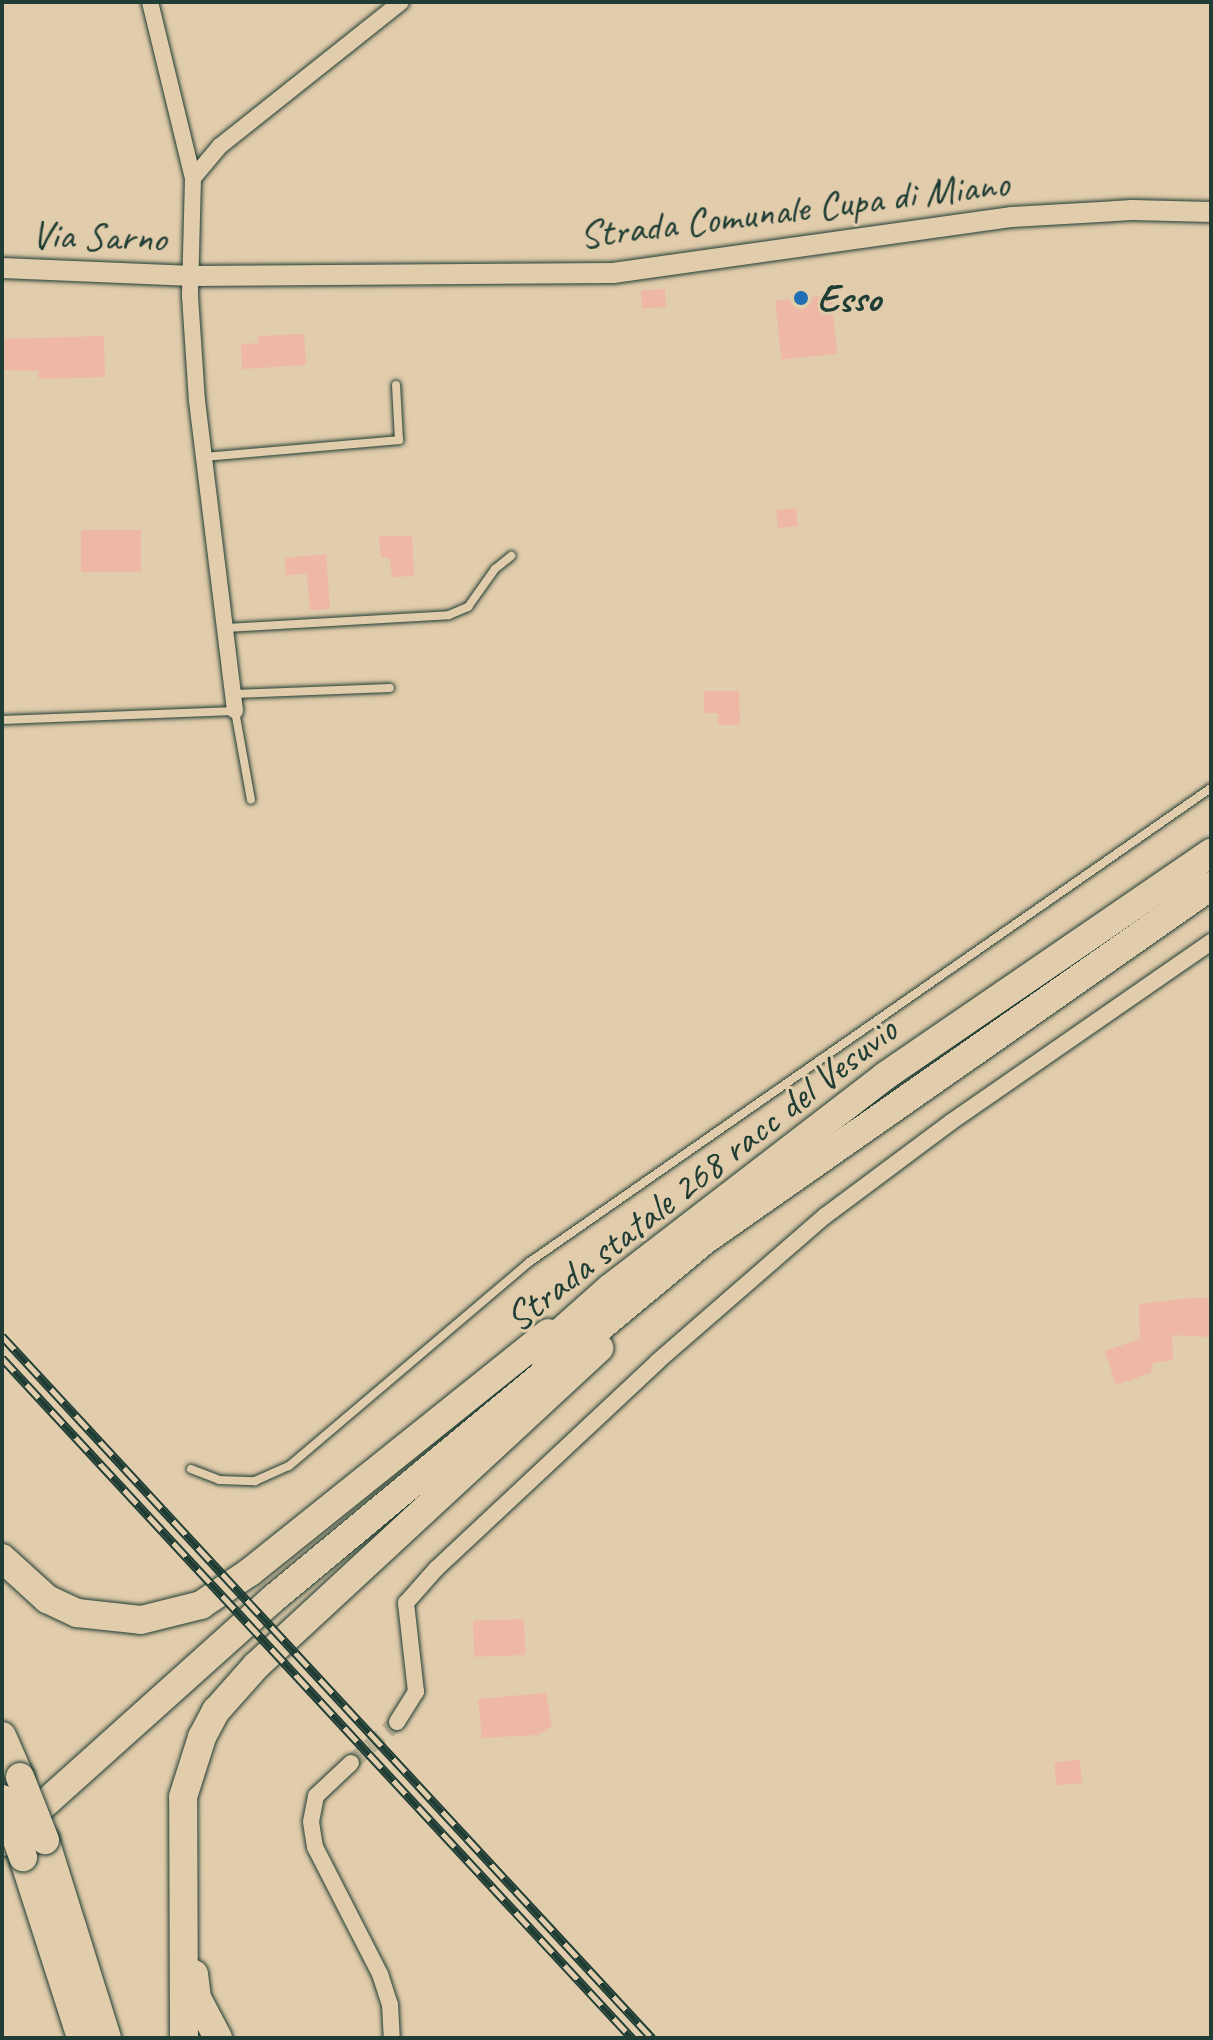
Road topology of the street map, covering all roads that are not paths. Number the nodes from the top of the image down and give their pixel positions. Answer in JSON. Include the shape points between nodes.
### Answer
{"nodes":[{"id":1,"x":150,"y":2,"type":"edge"},
{"id":2,"x":401,"y":2,"type":"edge"},
{"id":3,"x":193,"y":178,"type":"junction"},
{"id":4,"x":1211,"y":212,"type":"edge"},
{"id":5,"x":2,"y":268,"type":"edge"},
{"id":6,"x":193,"y":276,"type":"junction"},
{"id":7,"x":396,"y":385,"type":"dead end"},
{"id":8,"x":205,"y":457,"type":"junction"},
{"id":9,"x":511,"y":556,"type":"dead end"},
{"id":10,"x":226,"y":628,"type":"junction"},
{"id":11,"x":390,"y":688,"type":"dead end"},
{"id":12,"x":234,"y":702,"type":"junction"},
{"id":13,"x":2,"y":720,"type":"edge"},
{"id":14,"x":1211,"y":788,"type":"edge"},
{"id":15,"x":251,"y":800,"type":"dead end"},
{"id":16,"x":1211,"y":842,"type":"edge"},
{"id":17,"x":1211,"y":853,"type":"edge"},
{"id":18,"x":1162,"y":886,"type":"junction"},
{"id":19,"x":1211,"y":886,"type":"edge"},
{"id":20,"x":1211,"y":942,"type":"edge"},
{"id":21,"x":825,"y":1155,"type":"junction"},
{"id":22,"x":610,"y":1288,"type":"junction"},
{"id":23,"x":191,"y":1469,"type":"dead end"},
{"id":24,"x":2,"y":1558,"type":"edge"},
{"id":25,"x":274,"y":1598,"type":"junction"},
{"id":26,"x":397,"y":1722,"type":"tunnel mouth"},
{"id":27,"x":2,"y":1736,"type":"edge"},
{"id":28,"x":351,"y":1763,"type":"tunnel mouth"},
{"id":29,"x":2,"y":1799,"type":"edge"},
{"id":30,"x":23,"y":1846,"type":"edge"},
{"id":31,"x":185,"y":1922,"type":"junction"},
{"id":32,"x":64,"y":2038,"type":"edge"},
{"id":33,"x":81,"y":2038,"type":"edge"},
{"id":34,"x":107,"y":2038,"type":"edge"},
{"id":35,"x":184,"y":2038,"type":"edge"},
{"id":36,"x":218,"y":2038,"type":"edge"},
{"id":37,"x":392,"y":2038,"type":"edge"}],
"edges":[{"from":1,"to":3,"type":"street"},
{"from":2,"to":3,"type":"street","via":[[220,146]]},
{"from":3,"to":6,"type":"street"},
{"from":4,"to":6,"type":"street","name":"Strada Comunale Cupa di Miano","via":[[1012,217],[613,273]]},
{"from":5,"to":6,"type":"street","name":"Via Sarno"},
{"from":6,"to":8,"type":"street","via":[[192,326]]},
{"from":7,"to":8,"type":"lane","via":[[399,440]]},
{"from":8,"to":10,"type":"street"},
{"from":9,"to":10,"type":"lane","via":[[468,607],[449,615]]},
{"from":10,"to":12,"type":"street"},
{"from":11,"to":12,"type":"lane"},
{"from":12,"to":13,"type":"lane"},
{"from":12,"to":15,"type":"lane"},
{"from":14,"to":23,"type":"lane","via":[[528,1263],[289,1466],[255,1481],[219,1480]]},
{"from":16,"to":18,"type":"highway"},
{"from":17,"to":18,"type":"highway","name":"Strada statale 268 racc del Vesuvio"},
{"from":18,"to":22,"type":"highway","name":"Strada statale 268 racc del Vesuvio","via":[[885,1076]]},
{"from":19,"to":21,"type":"highway","name":"Strada statale 268 racc del Vesuvio"},
{"from":20,"to":26,"type":"street","via":[[825,1216],[658,1361],[436,1569],[406,1603],[416,1692]]},
{"from":21,"to":25,"type":"highway","name":"Strada statale 268 racc del Vesuvio","via":[[705,1240]]},
{"from":21,"to":31,"type":"highway","via":[[623,1326],[234,1687],[202,1737],[183,1797]]},
{"from":22,"to":24,"type":"highway","via":[[201,1605],[141,1620],[77,1613],[47,1599]]},
{"from":22,"to":25,"type":"highway","name":"Strada statale 268 racc del Vesuvio","via":[[348,1521]]},
{"from":25,"to":30,"type":"highway","name":"Strada statale 268 racc del Vesuvio"},
{"from":27,"to":30,"type":"highway","bridge":true,"via":[[20,1777]]},
{"from":28,"to":37,"type":"street","via":[[316,1796],[311,1822],[315,1847],[380,1974],[390,2004]]},
{"from":29,"to":30,"type":"highway","bridge":true},
{"from":30,"to":32,"type":"highway"},
{"from":30,"to":33,"type":"highway"},
{"from":30,"to":34,"type":"highway"},
{"from":31,"to":35,"type":"highway"},
{"from":31,"to":36,"type":"highway","via":[[197,1998]]}]}
